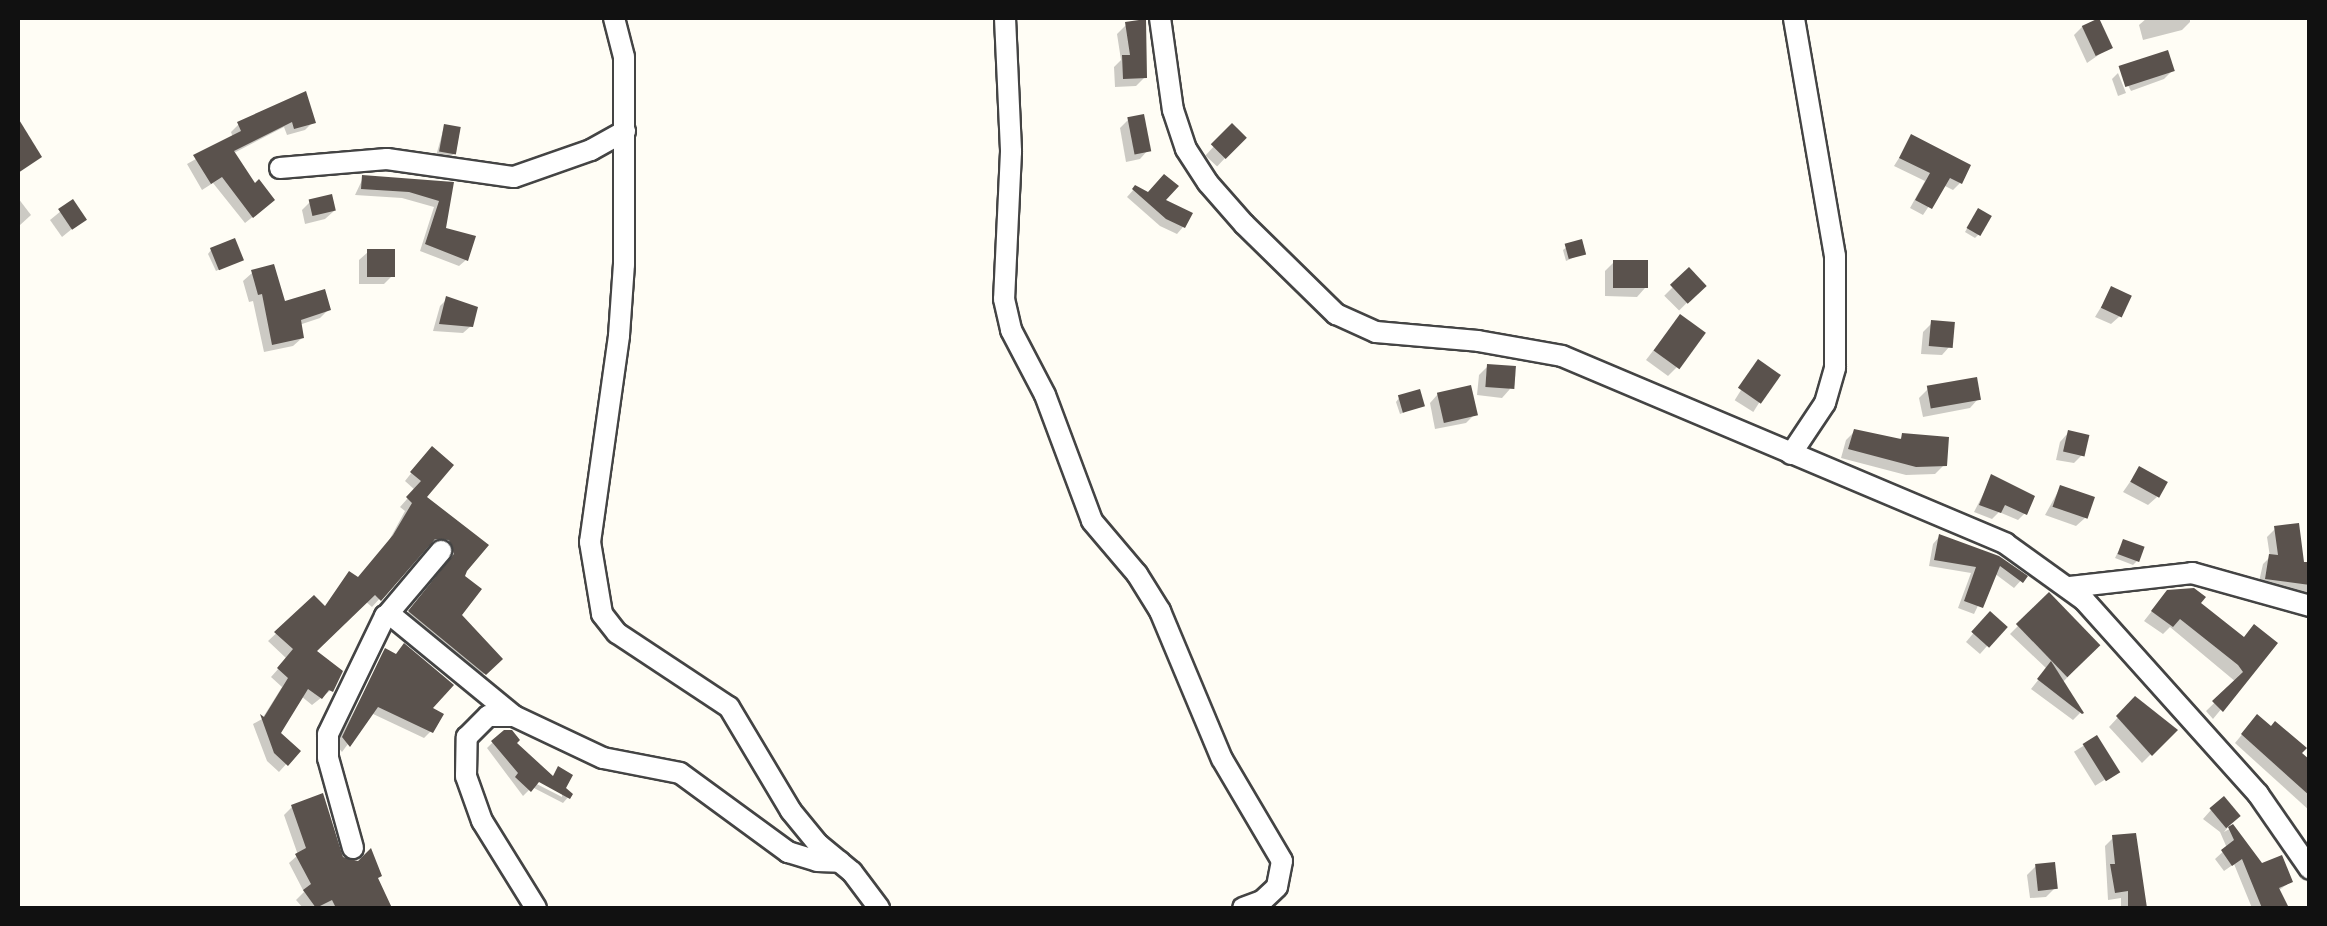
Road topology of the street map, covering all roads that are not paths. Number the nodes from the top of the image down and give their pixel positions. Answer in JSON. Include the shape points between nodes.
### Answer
{"nodes":[{"id":1,"x":614,"y":18,"type":"edge"},
{"id":2,"x":1005,"y":18,"type":"edge"},
{"id":3,"x":1160,"y":18,"type":"edge"},
{"id":4,"x":1794,"y":18,"type":"edge"},
{"id":5,"x":625,"y":131,"type":"junction"},
{"id":6,"x":280,"y":168,"type":"dead end"},
{"id":7,"x":1791,"y":454,"type":"junction"},
{"id":8,"x":441,"y":552,"type":"dead end"},
{"id":9,"x":2070,"y":586,"type":"junction"},
{"id":10,"x":2310,"y":606,"type":"edge"},
{"id":11,"x":387,"y":615,"type":"junction"},
{"id":12,"x":514,"y":716,"type":"junction"},
{"id":13,"x":353,"y":848,"type":"dead end"},
{"id":14,"x":840,"y":862,"type":"junction"},
{"id":15,"x":2310,"y":869,"type":"edge"},
{"id":16,"x":536,"y":908,"type":"edge"},
{"id":17,"x":879,"y":908,"type":"edge"},
{"id":18,"x":1243,"y":908,"type":"edge"}],
"edges":[{"from":1,"to":5,"type":"street","via":[[624,57]]},
{"from":2,"to":18,"type":"street","via":[[1011,152],[1004,299],[1011,330],[1045,395],[1092,520],[1160,612],[1222,759],[1282,861],[1277,887]]},
{"from":3,"to":7,"type":"street","via":[[1173,110],[1186,149],[1244,224],[1336,314],[1376,332],[1478,340],[1562,356]]},
{"from":4,"to":7,"type":"street","via":[[1835,256],[1835,367],[1825,403]]},
{"from":5,"to":6,"type":"street","via":[[514,177],[386,159]]},
{"from":5,"to":14,"type":"street","via":[[619,336],[590,542],[602,614],[617,633],[729,707],[790,811]]},
{"from":7,"to":9,"type":"street","via":[[2006,544]]},
{"from":8,"to":11,"type":"street"},
{"from":9,"to":10,"type":"street","via":[[2192,573]]},
{"from":9,"to":15,"type":"street","via":[[2258,794]]},
{"from":11,"to":12,"type":"street"},
{"from":11,"to":13,"type":"street","via":[[328,734],[328,758]]},
{"from":12,"to":14,"type":"street","via":[[593,755],[680,773],[788,852]]},
{"from":12,"to":16,"type":"street","via":[[498,714],[476,724],[464,756],[482,821]]},
{"from":14,"to":17,"type":"street"}]}
